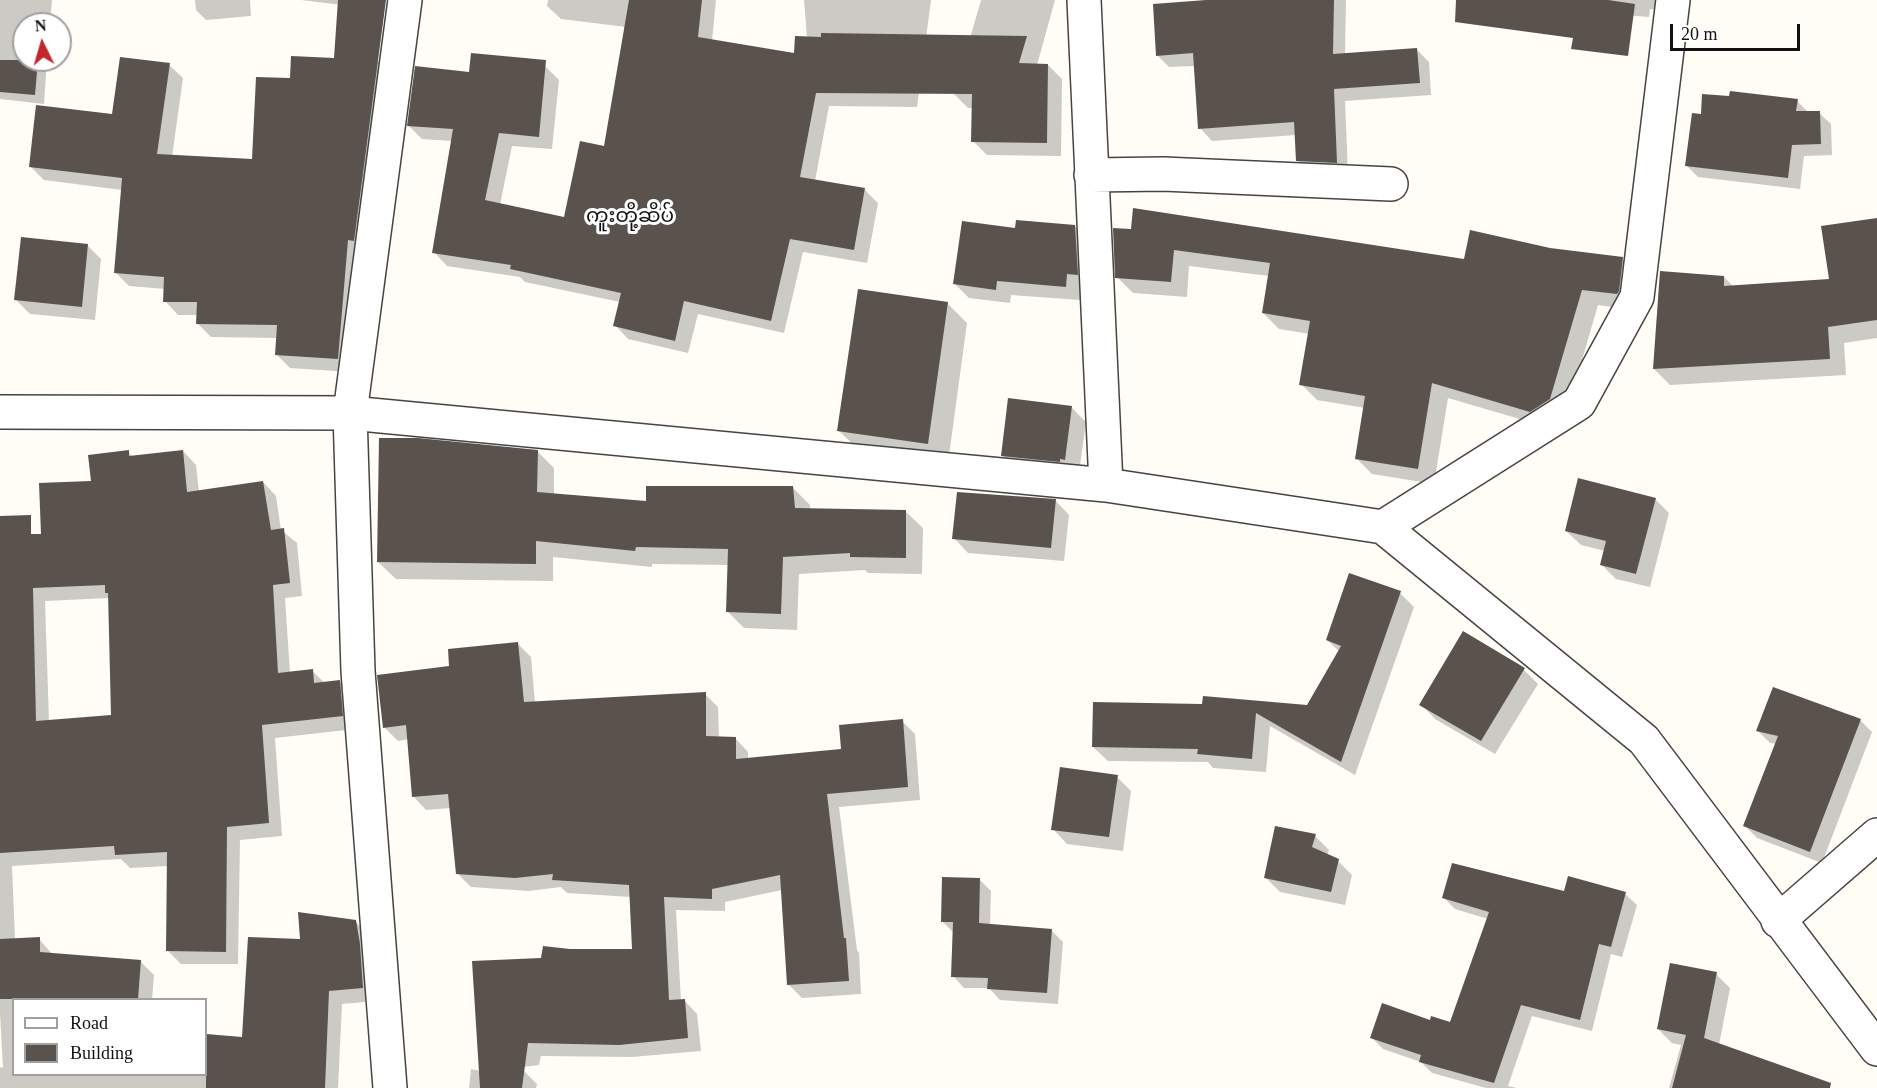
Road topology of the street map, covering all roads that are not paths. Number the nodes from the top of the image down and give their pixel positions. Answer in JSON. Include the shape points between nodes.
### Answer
{"nodes":[{"id":1,"x":405,"y":0,"type":"edge"},
{"id":2,"x":1084,"y":0,"type":"edge"},
{"id":3,"x":1673,"y":0,"type":"edge"},
{"id":4,"x":1091,"y":175,"type":"junction"},
{"id":5,"x":1391,"y":184,"type":"dead end"},
{"id":6,"x":0,"y":412,"type":"edge"},
{"id":7,"x":350,"y":413,"type":"junction"},
{"id":8,"x":1106,"y":485,"type":"junction"},
{"id":9,"x":1383,"y":527,"type":"junction"},
{"id":10,"x":1877,"y":835,"type":"edge"},
{"id":11,"x":1778,"y":921,"type":"junction"},
{"id":12,"x":1877,"y":1049,"type":"edge"},
{"id":13,"x":390,"y":1088,"type":"edge"}],
"edges":[{"from":1,"to":7,"type":"street"},
{"from":2,"to":4,"type":"street"},
{"from":3,"to":9,"type":"street","via":[[1637,297],[1584,394],[1579,403]]},
{"from":4,"to":5,"type":"street","via":[[1163,174]]},
{"from":4,"to":8,"type":"street"},
{"from":6,"to":7,"type":"street"},
{"from":7,"to":8,"type":"street"},
{"from":7,"to":13,"type":"street","via":[[358,671]]},
{"from":8,"to":9,"type":"street"},
{"from":9,"to":11,"type":"street","via":[[1644,740]]},
{"from":10,"to":11,"type":"street"},
{"from":11,"to":12,"type":"street"}]}
